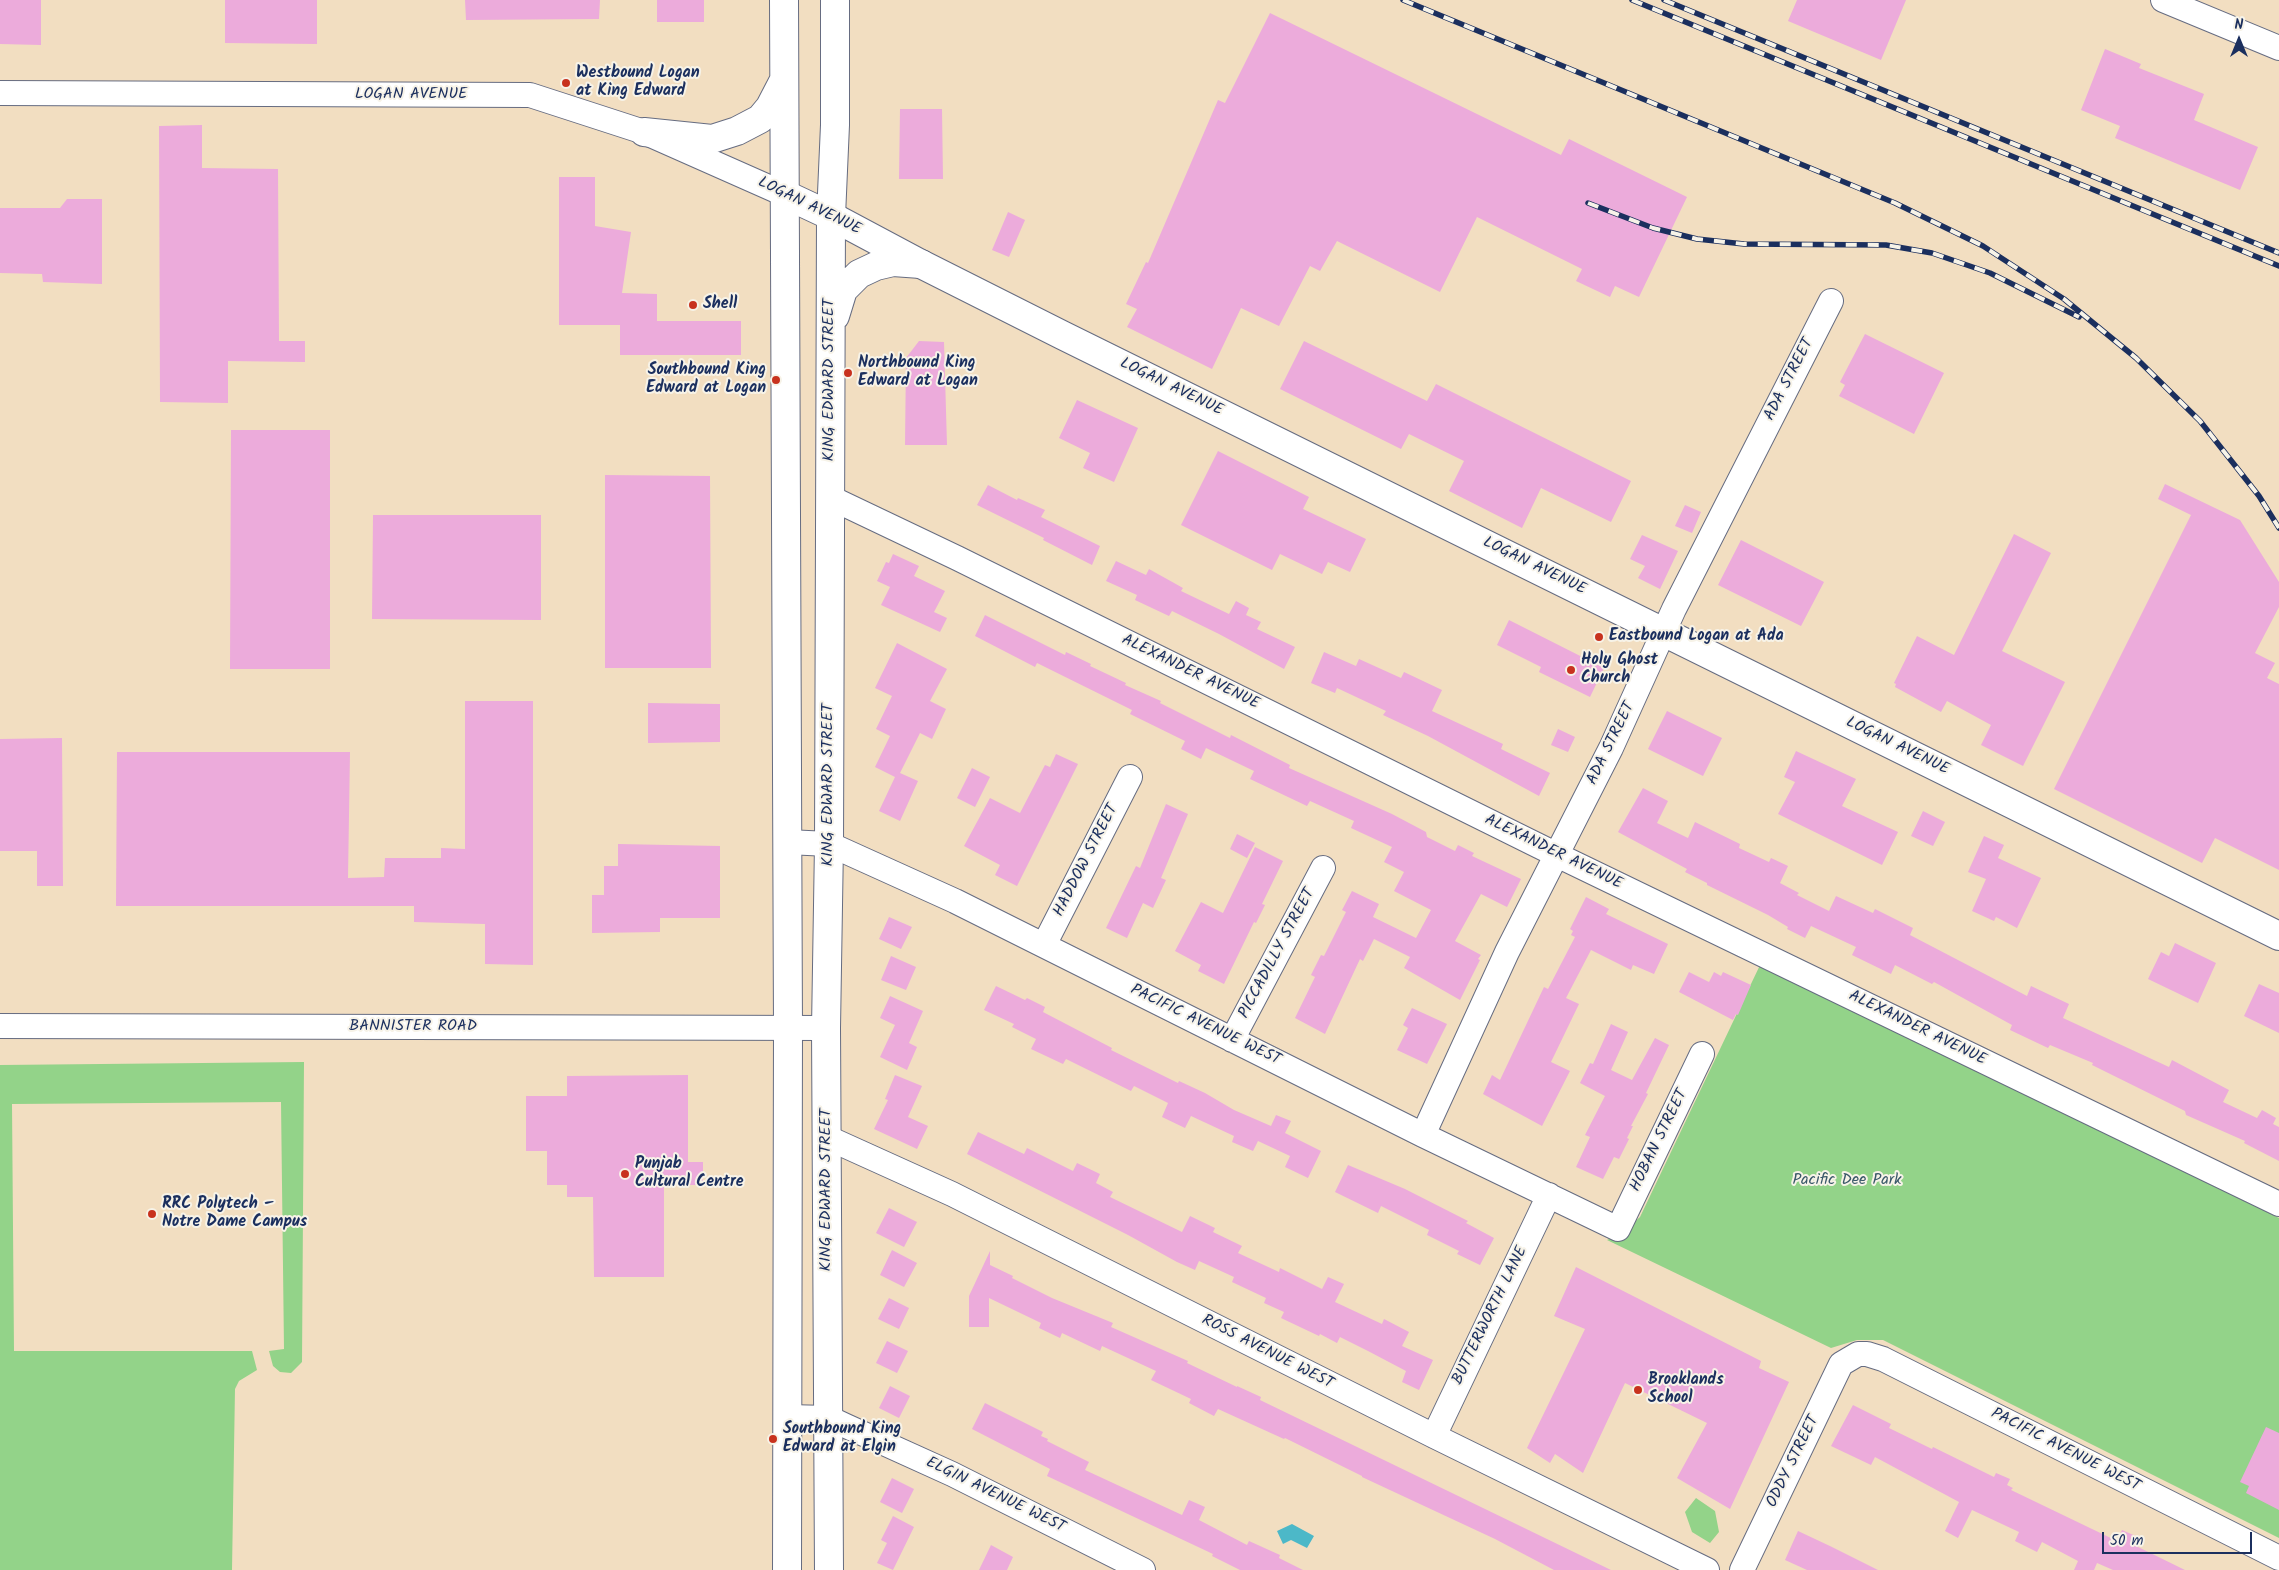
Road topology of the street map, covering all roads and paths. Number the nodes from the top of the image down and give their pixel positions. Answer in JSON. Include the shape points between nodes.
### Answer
{"nodes":[{"id":1,"x":784,"y":0,"type":"edge"},
{"id":2,"x":835,"y":0,"type":"edge"},
{"id":3,"x":2163,"y":0,"type":"edge"},
{"id":4,"x":2279,"y":48,"type":"edge"},
{"id":5,"x":786,"y":76,"type":"junction"},
{"id":6,"x":0,"y":93,"type":"edge"},
{"id":7,"x":644,"y":132,"type":"junction"},
{"id":8,"x":784,"y":194,"type":"junction"},
{"id":9,"x":831,"y":216,"type":"junction"},
{"id":10,"x":921,"y":264,"type":"junction"},
{"id":11,"x":1831,"y":301,"type":"dead end"},
{"id":12,"x":830,"y":334,"type":"junction"},
{"id":13,"x":829,"y":497,"type":"junction"},
{"id":14,"x":1664,"y":631,"type":"junction"},
{"id":15,"x":1130,"y":777,"type":"dead end"},
{"id":16,"x":788,"y":842,"type":"junction"},
{"id":17,"x":829,"y":844,"type":"junction"},
{"id":18,"x":1557,"y":855,"type":"junction"},
{"id":19,"x":1323,"y":868,"type":"dead end"},
{"id":20,"x":2279,"y":936,"type":"edge"},
{"id":21,"x":1044,"y":945,"type":"junction"},
{"id":22,"x":0,"y":1026,"type":"edge"},
{"id":23,"x":788,"y":1027,"type":"junction"},
{"id":24,"x":826,"y":1028,"type":"junction"},
{"id":25,"x":1232,"y":1040,"type":"junction"},
{"id":26,"x":1702,"y":1054,"type":"dead end"},
{"id":27,"x":1422,"y":1135,"type":"junction"},
{"id":28,"x":826,"y":1137,"type":"junction"},
{"id":29,"x":1549,"y":1195,"type":"junction"},
{"id":30,"x":2279,"y":1204,"type":"edge"},
{"id":31,"x":1618,"y":1229,"type":"joint"},
{"id":32,"x":1849,"y":1358,"type":"joint"},
{"id":33,"x":787,"y":1417,"type":"junction"},
{"id":34,"x":828,"y":1418,"type":"junction"},
{"id":35,"x":1434,"y":1436,"type":"junction"},
{"id":36,"x":2279,"y":1558,"type":"edge"},
{"id":37,"x":787,"y":1570,"type":"edge"},
{"id":38,"x":828,"y":1570,"type":"edge"},
{"id":39,"x":1142,"y":1570,"type":"edge"},
{"id":40,"x":1707,"y":1570,"type":"edge"},
{"id":41,"x":1742,"y":1570,"type":"edge"}],
"edges":[{"from":1,"to":5,"type":"main road"},
{"from":2,"to":9,"type":"main road","name":"KING EDWARD STREET"},
{"from":3,"to":4,"type":"street"},
{"from":5,"to":7,"type":"main road","via":[[765,113],[737,131],[712,139]]},
{"from":5,"to":8,"type":"main road"},
{"from":6,"to":7,"type":"street","name":"LOGAN AVENUE","via":[[530,95]]},
{"from":7,"to":8,"type":"street","name":"LOGAN AVENUE"},
{"from":8,"to":9,"type":"main road","name":"LOGAN AVENUE"},
{"from":8,"to":16,"type":"main road"},
{"from":9,"to":10,"type":"main road","name":"LOGAN AVENUE"},
{"from":9,"to":12,"type":"main road","name":"KING EDWARD STREET"},
{"from":10,"to":12,"type":"main road","via":[[893,262],[858,274],[843,290]]},
{"from":10,"to":14,"type":"main road","name":"LOGAN AVENUE"},
{"from":11,"to":14,"type":"street","name":"ADA STREET"},
{"from":12,"to":13,"type":"main road","name":"KING EDWARD STREET"},
{"from":13,"to":17,"type":"main road","name":"KING EDWARD STREET"},
{"from":13,"to":18,"type":"street","name":"ALEXANDER AVENUE"},
{"from":14,"to":18,"type":"street","name":"ADA STREET","via":[[1611,748]]},
{"from":14,"to":20,"type":"main road","name":"LOGAN AVENUE"},
{"from":15,"to":21,"type":"street","name":"HADDOW STREET"},
{"from":16,"to":17,"type":"street","name":"PACIFIC AVENUE WEST"},
{"from":16,"to":23,"type":"main road"},
{"from":17,"to":21,"type":"street","name":"PACIFIC AVENUE WEST","via":[[955,900]]},
{"from":17,"to":24,"type":"main road","name":"KING EDWARD STREET"},
{"from":18,"to":27,"type":"street","name":"ADA STREET","via":[[1507,952]]},
{"from":18,"to":30,"type":"street","name":"ALEXANDER AVENUE"},
{"from":19,"to":25,"type":"street","name":"PICCADILLY STREET"},
{"from":21,"to":25,"type":"street","name":"PACIFIC AVENUE WEST"},
{"from":22,"to":23,"type":"street","name":"BANNISTER ROAD"},
{"from":23,"to":24,"type":"street","name":"BANNISTER ROAD"},
{"from":23,"to":33,"type":"main road"},
{"from":24,"to":28,"type":"main road","name":"KING EDWARD STREET"},
{"from":25,"to":27,"type":"street","name":"PACIFIC AVENUE WEST"},
{"from":26,"to":31,"type":"street","name":"HOBAN STREET"},
{"from":27,"to":29,"type":"street","name":"PACIFIC AVENUE WEST"},
{"from":28,"to":34,"type":"main road","name":"KING EDWARD STREET"},
{"from":28,"to":35,"type":"street","name":"ROSS AVENUE WEST","via":[[952,1194]]},
{"from":29,"to":31,"type":"street","name":"PACIFIC AVENUE WEST"},
{"from":29,"to":35,"type":"street","name":"BUTTERWORTH LANE"},
{"from":32,"to":36,"type":"street","name":"PACIFIC AVENUE WEST","via":[[1870,1354],[1883,1359]]},
{"from":32,"to":41,"type":"street","name":"ODDY STREET","via":[[1841,1364]]},
{"from":33,"to":34,"type":"street","name":"ELGIN AVENUE WEST"},
{"from":33,"to":37,"type":"main road"},
{"from":34,"to":38,"type":"main road","name":"KING EDWARD STREET"},
{"from":34,"to":39,"type":"street","name":"ELGIN AVENUE WEST","via":[[952,1474]]},
{"from":35,"to":40,"type":"street","name":"ROSS AVENUE WEST"}]}
